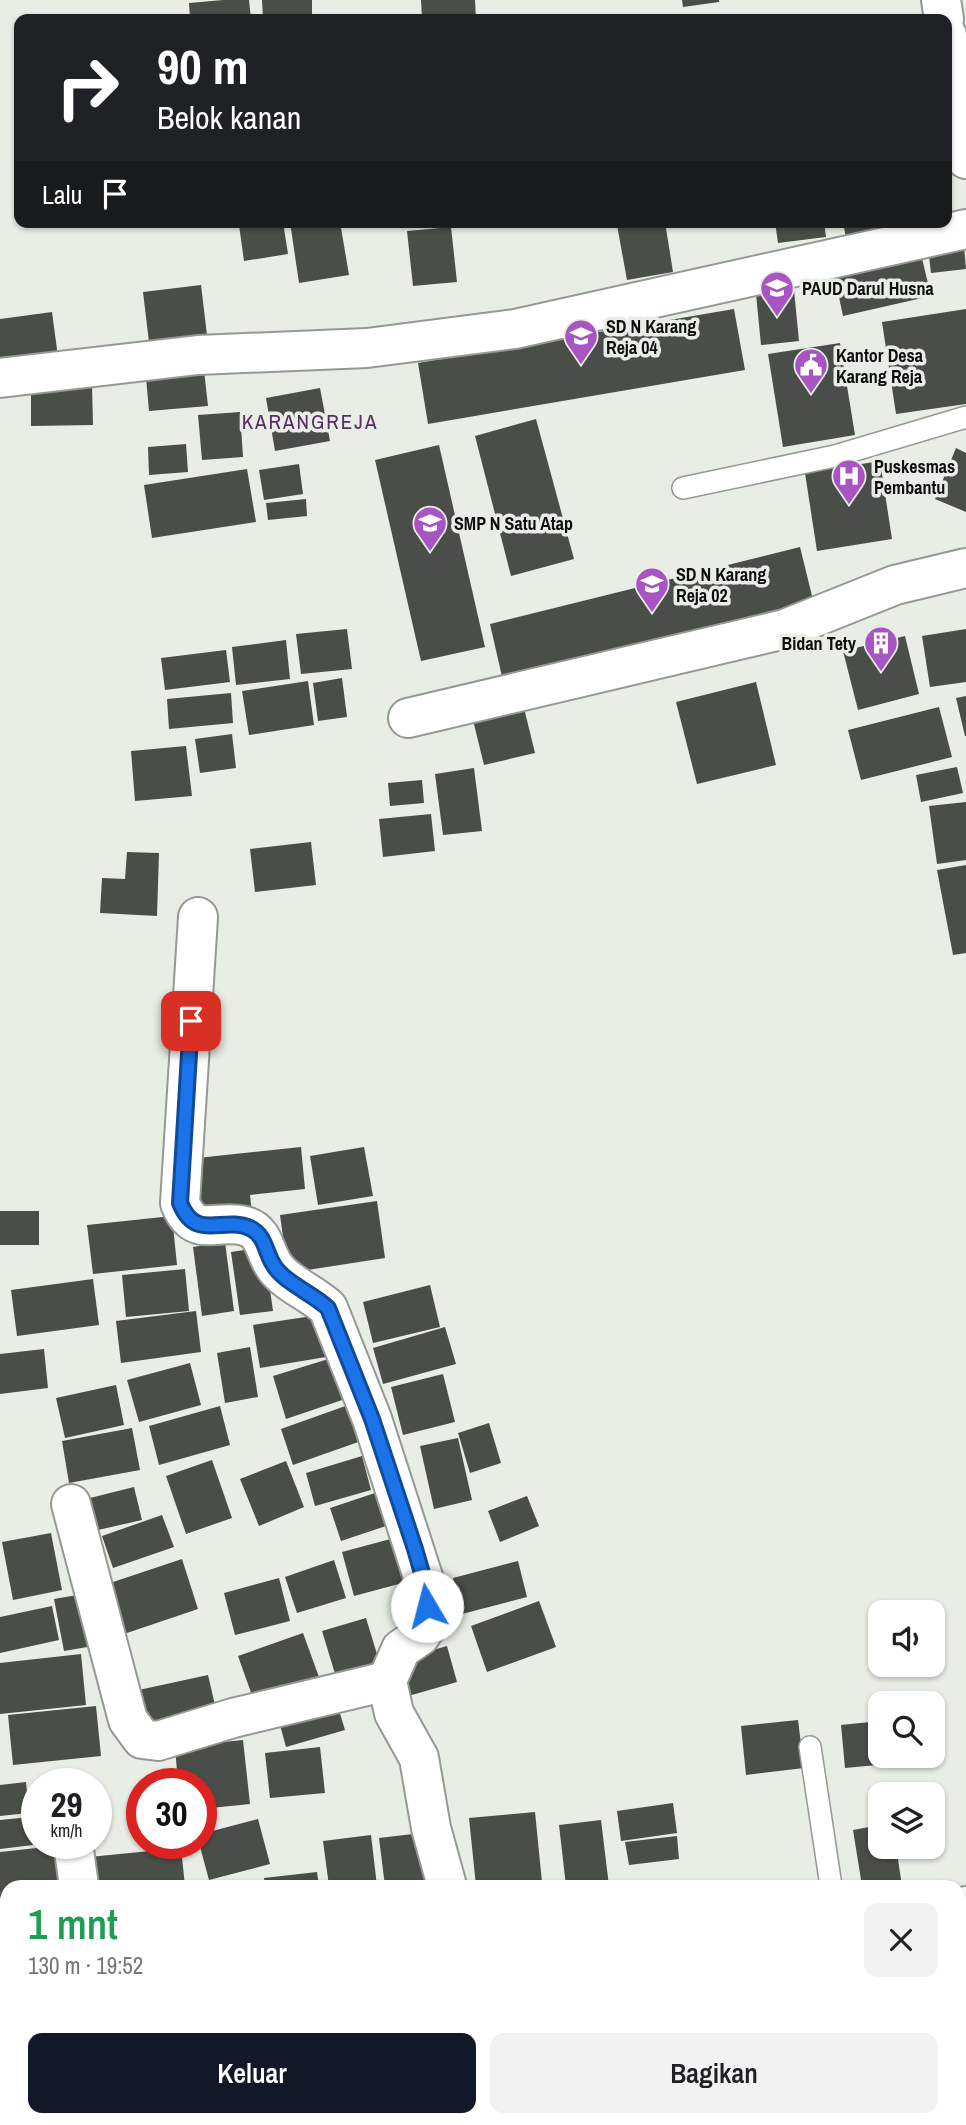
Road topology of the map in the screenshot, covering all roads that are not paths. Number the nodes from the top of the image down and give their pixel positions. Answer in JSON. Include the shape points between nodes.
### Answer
{"nodes":[{"id":1,"x":952,"y":68,"type":"edge"},
{"id":2,"x":966,"y":159,"type":"edge"},
{"id":3,"x":966,"y":229,"type":"edge"},
{"id":4,"x":0,"y":378,"type":"edge"},
{"id":5,"x":966,"y":417,"type":"edge"},
{"id":6,"x":682,"y":488,"type":"dead end"},
{"id":7,"x":966,"y":568,"type":"edge"},
{"id":8,"x":408,"y":718,"type":"dead end"},
{"id":9,"x":198,"y":917,"type":"dead end"},
{"id":10,"x":71,"y":1504,"type":"dead end"},
{"id":11,"x":387,"y":1681,"type":"junction"},
{"id":12,"x":810,"y":1747,"type":"dead end"},
{"id":13,"x":75,"y":1859,"type":"edge"},
{"id":14,"x":78,"y":1880,"type":"edge"},
{"id":15,"x":445,"y":1880,"type":"edge"},
{"id":16,"x":830,"y":1880,"type":"edge"}],
"edges":[{"from":1,"to":2,"type":"street"},
{"from":3,"to":4,"type":"street","via":[[515,329],[367,348],[198,355]]},
{"from":5,"to":6,"type":"lane","via":[[835,456]]},
{"from":7,"to":8,"type":"street","via":[[895,585],[785,629]]},
{"from":9,"to":11,"type":"street","via":[[180,1203],[195,1223],[244,1226],[255,1231],[274,1266],[328,1308],[372,1419],[424,1580],[427,1626],[401,1649]]},
{"from":10,"to":11,"type":"street","via":[[128,1720],[142,1739],[158,1741]]},
{"from":11,"to":15,"type":"street","via":[[394,1713],[419,1758]]},
{"from":12,"to":16,"type":"lane"},
{"from":13,"to":14,"type":"street"}]}
